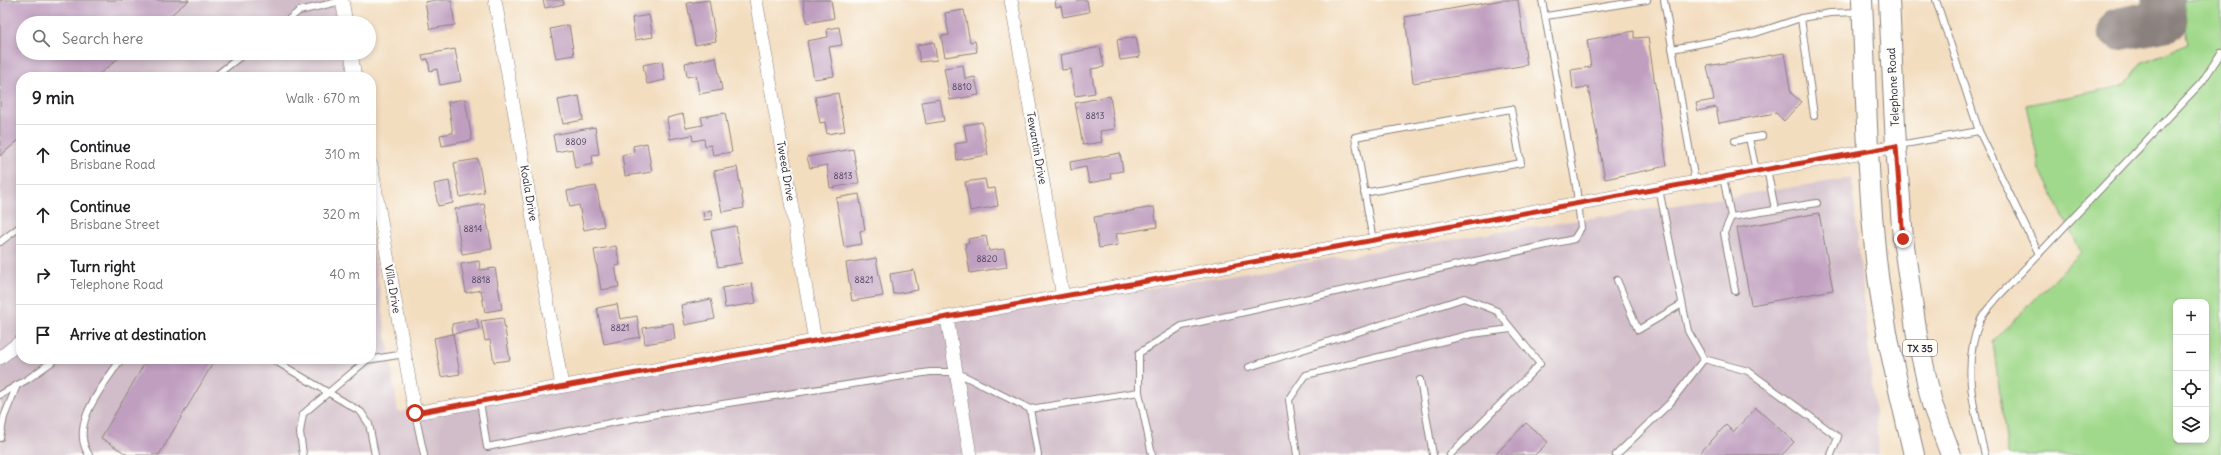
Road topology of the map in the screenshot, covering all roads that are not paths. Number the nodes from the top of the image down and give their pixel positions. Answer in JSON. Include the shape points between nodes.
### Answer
{"nodes":[{"id":1,"x":495,"y":0,"type":"edge"},
{"id":2,"x":756,"y":0,"type":"edge"},
{"id":3,"x":1011,"y":0,"type":"edge"},
{"id":4,"x":1542,"y":0,"type":"edge"},
{"id":5,"x":1647,"y":0,"type":"edge"},
{"id":6,"x":1664,"y":0,"type":"edge"},
{"id":7,"x":1889,"y":0,"type":"edge"},
{"id":8,"x":1936,"y":0,"type":"edge"},
{"id":9,"x":342,"y":1,"type":"edge"},
{"id":10,"x":1862,"y":6,"type":"edge"},
{"id":11,"x":293,"y":16,"type":"edge"},
{"id":12,"x":345,"y":16,"type":"edge"},
{"id":13,"x":1546,"y":16,"type":"junction"},
{"id":14,"x":1801,"y":18,"type":"junction"},
{"id":15,"x":1672,"y":49,"type":"junction"},
{"id":16,"x":2221,"y":53,"type":"edge"},
{"id":17,"x":236,"y":60,"type":"edge"},
{"id":18,"x":352,"y":60,"type":"edge"},
{"id":19,"x":220,"y":72,"type":"edge"},
{"id":20,"x":354,"y":72,"type":"edge"},
{"id":21,"x":1814,"y":116,"type":"dead end"},
{"id":22,"x":1979,"y":131,"type":"junction"},
{"id":23,"x":1762,"y":136,"type":"dead end"},
{"id":24,"x":1749,"y":138,"type":"junction"},
{"id":25,"x":1735,"y":140,"type":"dead end"},
{"id":26,"x":1896,"y":146,"type":"junction"},
{"id":27,"x":1868,"y":151,"type":"junction"},
{"id":28,"x":1762,"y":170,"type":"junction"},
{"id":29,"x":1723,"y":177,"type":"junction"},
{"id":30,"x":1695,"y":182,"type":"junction"},
{"id":31,"x":1659,"y":189,"type":"junction"},
{"id":32,"x":376,"y":193,"type":"edge"},
{"id":33,"x":1364,"y":193,"type":"junction"},
{"id":34,"x":1578,"y":204,"type":"junction"},
{"id":35,"x":1817,"y":204,"type":"dead end"},
{"id":36,"x":1775,"y":210,"type":"junction"},
{"id":37,"x":1731,"y":217,"type":"junction"},
{"id":38,"x":16,"y":230,"type":"edge"},
{"id":39,"x":1373,"y":241,"type":"junction"},
{"id":40,"x":0,"y":242,"type":"edge"},
{"id":41,"x":2039,"y":254,"type":"junction"},
{"id":42,"x":1617,"y":280,"type":"dead end"},
{"id":43,"x":1735,"y":291,"type":"dead end"},
{"id":44,"x":1063,"y":297,"type":"junction"},
{"id":45,"x":1682,"y":304,"type":"junction"},
{"id":46,"x":947,"y":318,"type":"junction"},
{"id":47,"x":1511,"y":329,"type":"junction"},
{"id":48,"x":815,"y":341,"type":"junction"},
{"id":49,"x":16,"y":345,"type":"edge"},
{"id":50,"x":405,"y":354,"type":"junction"},
{"id":51,"x":0,"y":358,"type":"edge"},
{"id":52,"x":376,"y":359,"type":"edge"},
{"id":53,"x":1704,"y":359,"type":"junction"},
{"id":54,"x":48,"y":364,"type":"edge"},
{"id":55,"x":118,"y":364,"type":"edge"},
{"id":56,"x":281,"y":364,"type":"edge"},
{"id":57,"x":362,"y":364,"type":"edge"},
{"id":58,"x":1249,"y":367,"type":"dead end"},
{"id":59,"x":956,"y":372,"type":"junction"},
{"id":60,"x":1420,"y":380,"type":"dead end"},
{"id":61,"x":17,"y":385,"type":"junction"},
{"id":62,"x":562,"y":386,"type":"junction"},
{"id":63,"x":331,"y":392,"type":"junction"},
{"id":64,"x":1139,"y":392,"type":"junction"},
{"id":65,"x":0,"y":395,"type":"edge"},
{"id":66,"x":480,"y":401,"type":"junction"},
{"id":67,"x":1030,"y":409,"type":"junction"},
{"id":68,"x":415,"y":413,"type":"junction"},
{"id":69,"x":0,"y":438,"type":"edge"},
{"id":70,"x":89,"y":455,"type":"edge"},
{"id":71,"x":303,"y":455,"type":"edge"},
{"id":72,"x":375,"y":455,"type":"edge"},
{"id":73,"x":424,"y":455,"type":"edge"},
{"id":74,"x":970,"y":455,"type":"edge"},
{"id":75,"x":1038,"y":455,"type":"edge"},
{"id":76,"x":1152,"y":455,"type":"edge"},
{"id":77,"x":1297,"y":455,"type":"edge"},
{"id":78,"x":1433,"y":455,"type":"edge"},
{"id":79,"x":1450,"y":455,"type":"edge"},
{"id":80,"x":1616,"y":455,"type":"edge"},
{"id":81,"x":1831,"y":455,"type":"edge"},
{"id":82,"x":1914,"y":455,"type":"edge"},
{"id":83,"x":1951,"y":455,"type":"edge"},
{"id":84,"x":1985,"y":455,"type":"edge"}],
"edges":[{"from":1,"to":62,"type":"street","name":"Koala Drive"},
{"from":2,"to":48,"type":"street","name":"Tweed Drive"},
{"from":3,"to":44,"type":"street","name":"Tewantin Drive"},
{"from":4,"to":13,"type":"lane"},
{"from":5,"to":13,"type":"lane"},
{"from":6,"to":15,"type":"lane"},
{"from":7,"to":26,"type":"main road","name":"Telephone Road","number":"TX 35"},
{"from":8,"to":22,"type":"lane"},
{"from":9,"to":11,"type":"lane","via":[[299,11]]},
{"from":9,"to":12,"type":"street"},
{"from":10,"to":14,"type":"lane"},
{"from":10,"to":27,"type":"main road","number":"TX 35"},
{"from":13,"to":34,"type":"lane"},
{"from":14,"to":15,"type":"lane","via":[[1756,33]]},
{"from":14,"to":21,"type":"lane"},
{"from":15,"to":30,"type":"lane"},
{"from":16,"to":41,"type":"lane","via":[[2202,82],[2184,102]]},
{"from":17,"to":19,"type":"lane"},
{"from":18,"to":20,"type":"street"},
{"from":22,"to":26,"type":"lane"},
{"from":22,"to":41,"type":"lane"},
{"from":23,"to":24,"type":"lane"},
{"from":24,"to":25,"type":"lane"},
{"from":24,"to":28,"type":"lane"},
{"from":26,"to":27,"type":"street"},
{"from":26,"to":83,"type":"main road","name":"Telephone Road","number":"TX 35","via":[[1903,239],[1917,336],[1932,404]]},
{"from":27,"to":28,"type":"street"},
{"from":27,"to":82,"type":"main road","number":"TX 35","via":[[1876,260],[1891,356]]},
{"from":28,"to":29,"type":"street"},
{"from":28,"to":36,"type":"lane"},
{"from":29,"to":30,"type":"street"},
{"from":29,"to":37,"type":"lane"},
{"from":30,"to":31,"type":"street"},
{"from":31,"to":34,"type":"street"},
{"from":31,"to":45,"type":"lane"},
{"from":32,"to":50,"type":"street","name":"Villa Drive"},
{"from":33,"to":33,"type":"lane","via":[[1355,137],[1511,109],[1521,163]]},
{"from":33,"to":39,"type":"lane"},
{"from":34,"to":39,"type":"street"},
{"from":34,"to":64,"type":"lane","via":[[1581,228],[1574,239],[1182,326],[1139,353]]},
{"from":35,"to":36,"type":"lane"},
{"from":36,"to":37,"type":"lane"},
{"from":37,"to":43,"type":"lane","via":[[1724,232]]},
{"from":38,"to":40,"type":"lane"},
{"from":39,"to":44,"type":"street"},
{"from":41,"to":84,"type":"lane","via":[[1996,299],[1980,320],[1972,346],[1969,377]]},
{"from":42,"to":45,"type":"lane","via":[[1638,330]]},
{"from":44,"to":46,"type":"street"},
{"from":45,"to":53,"type":"lane","via":[[1688,331]]},
{"from":46,"to":48,"type":"street"},
{"from":46,"to":59,"type":"street"},
{"from":47,"to":58,"type":"lane","via":[[1497,311],[1464,298]]},
{"from":47,"to":77,"type":"lane","via":[[1472,334],[1306,375],[1289,400]]},
{"from":47,"to":79,"type":"lane","via":[[1540,364]]},
{"from":48,"to":62,"type":"street"},
{"from":49,"to":51,"type":"street"},
{"from":50,"to":52,"type":"lane"},
{"from":50,"to":68,"type":"street","name":"Villa Drive"},
{"from":53,"to":80,"type":"lane","via":[[1670,403]]},
{"from":53,"to":81,"type":"lane","via":[[1748,371],[1838,437]]},
{"from":54,"to":61,"type":"lane"},
{"from":55,"to":70,"type":"lane","via":[[88,410],[83,434]]},
{"from":56,"to":63,"type":"lane"},
{"from":57,"to":63,"type":"lane"},
{"from":59,"to":66,"type":"lane","via":[[930,372],[651,415],[487,447]]},
{"from":59,"to":67,"type":"lane"},
{"from":59,"to":74,"type":"street"},
{"from":60,"to":78,"type":"lane"},
{"from":61,"to":65,"type":"lane"},
{"from":61,"to":69,"type":"lane","via":[[4,417]]},
{"from":62,"to":66,"type":"street"},
{"from":63,"to":71,"type":"lane","via":[[303,414],[300,432]]},
{"from":63,"to":72,"type":"lane","via":[[361,412],[369,424]]},
{"from":64,"to":67,"type":"lane"},
{"from":64,"to":76,"type":"lane"},
{"from":66,"to":68,"type":"street"},
{"from":67,"to":75,"type":"lane"},
{"from":68,"to":73,"type":"lane"}]}
